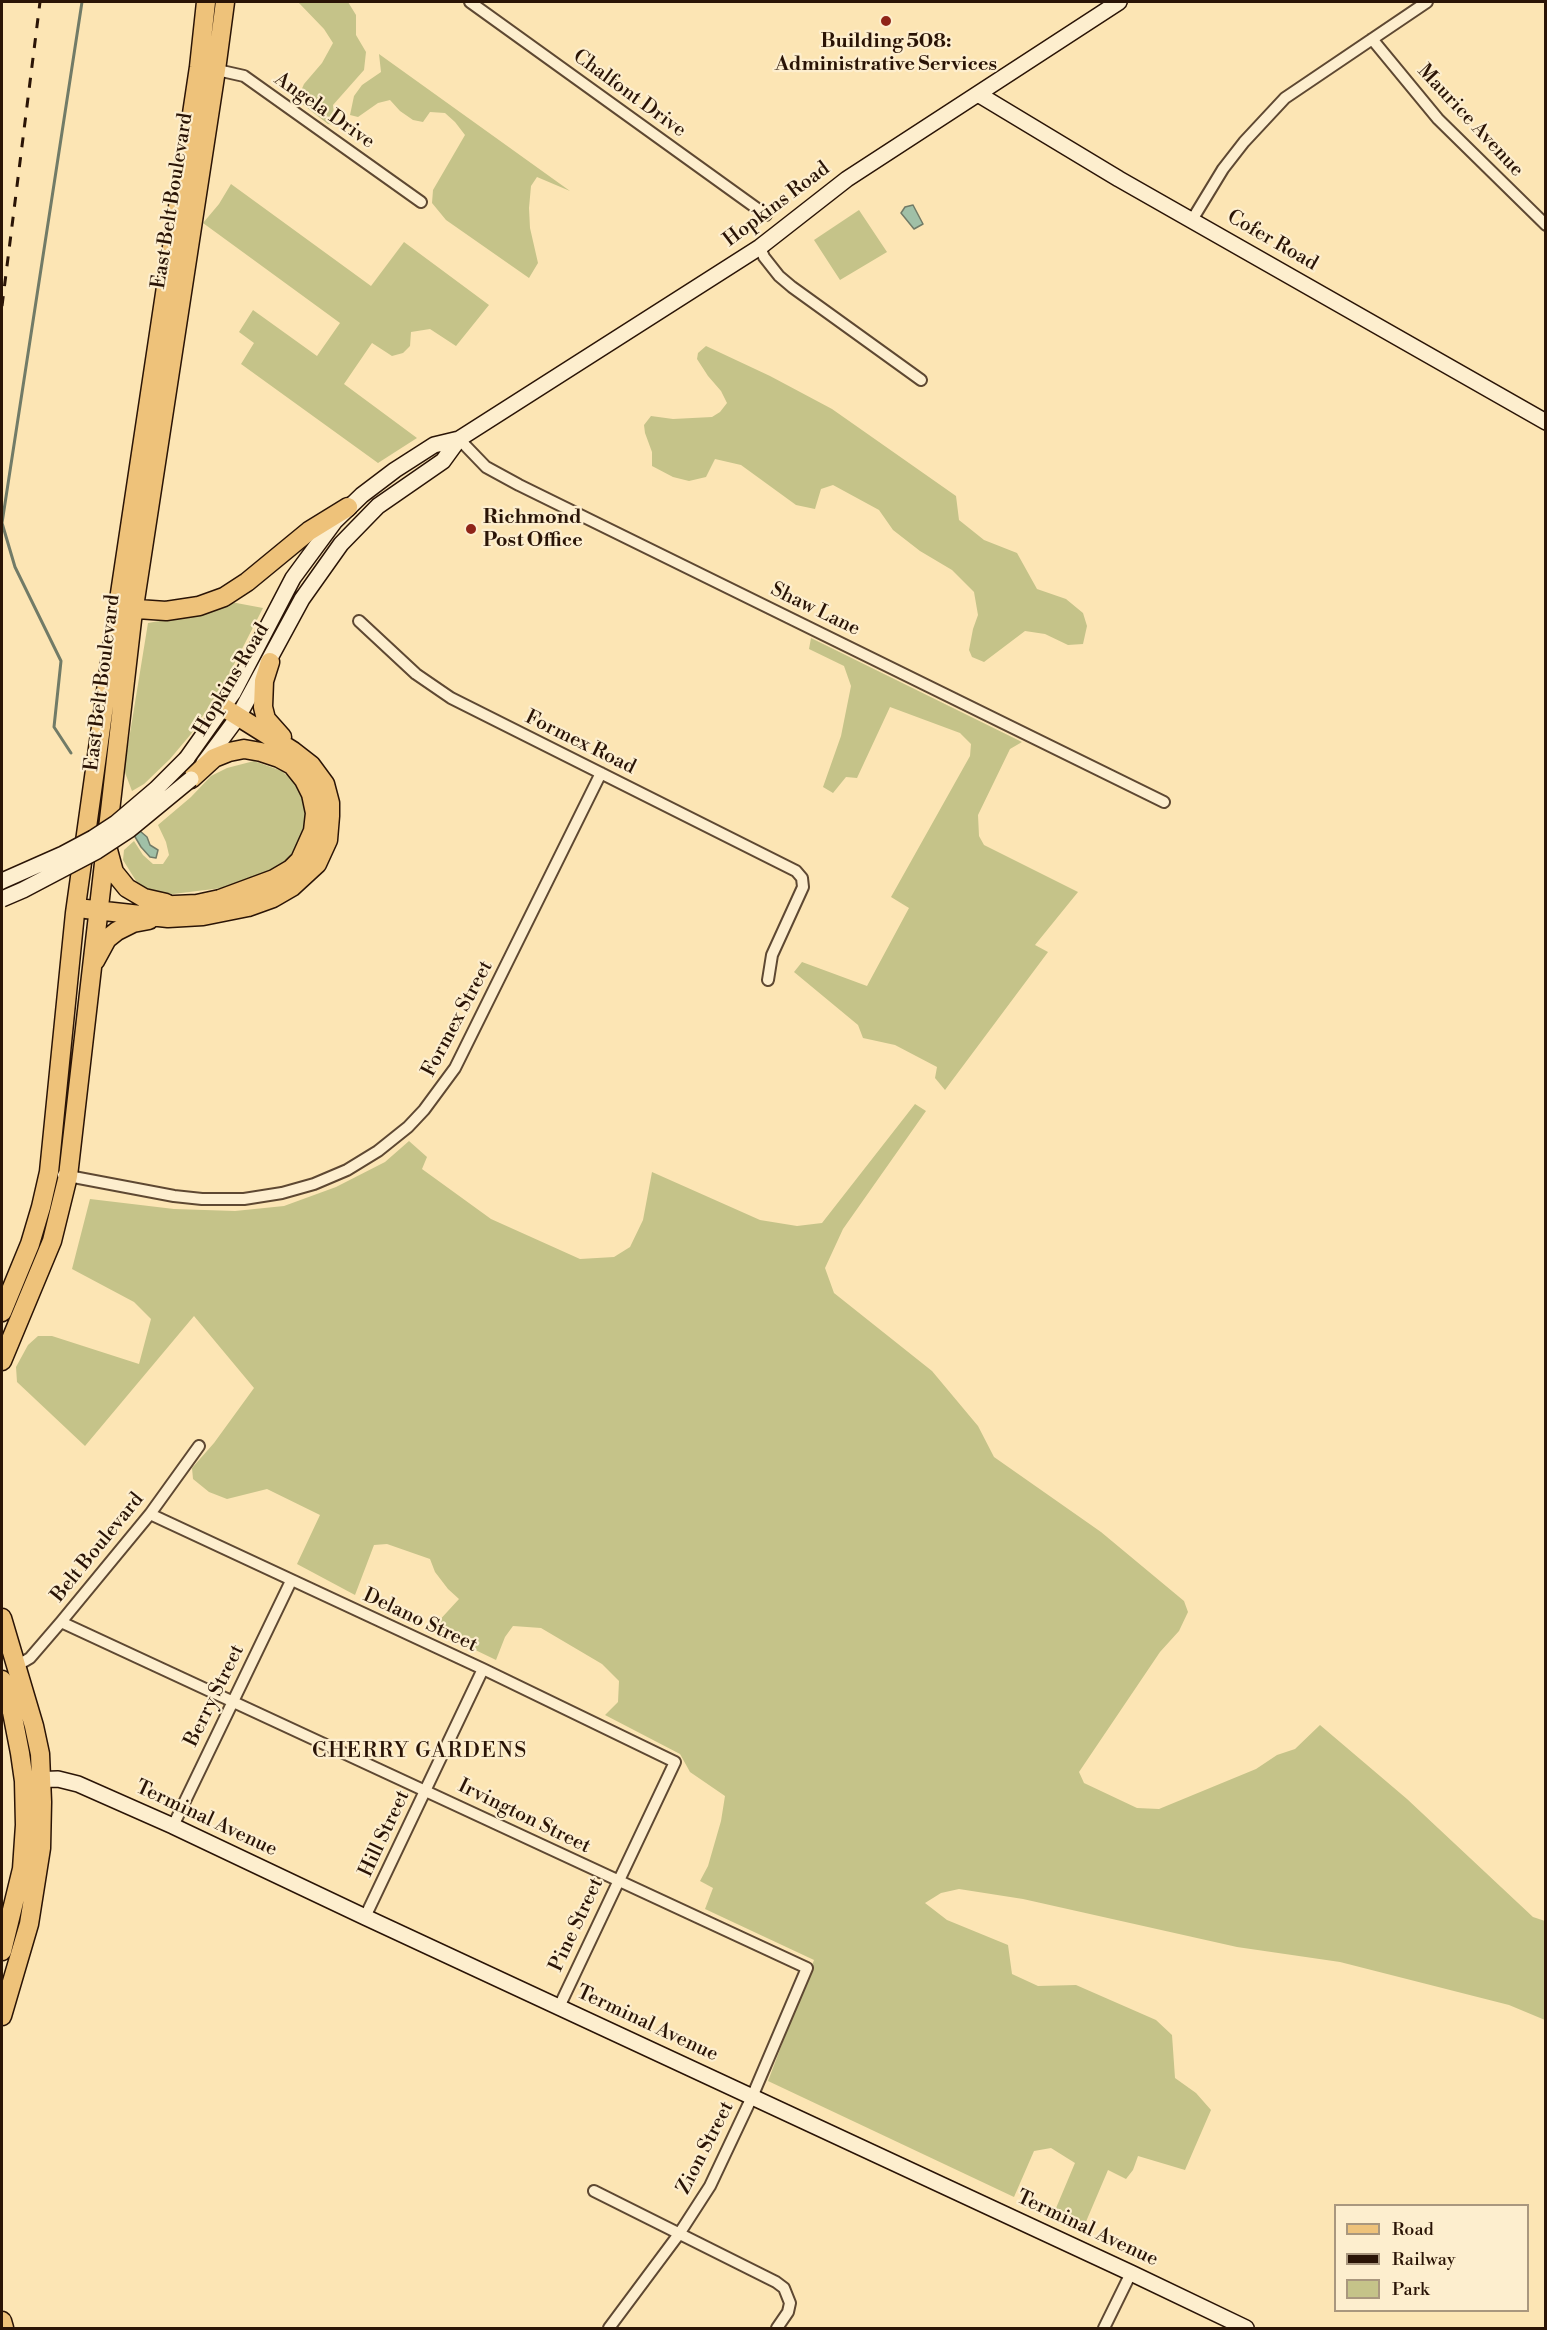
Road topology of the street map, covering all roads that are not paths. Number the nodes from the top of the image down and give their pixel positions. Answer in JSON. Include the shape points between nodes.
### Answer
{"nodes":[{"id":1,"x":206,"y":2,"type":"edge"},
{"id":2,"x":225,"y":2,"type":"edge"},
{"id":3,"x":470,"y":2,"type":"edge"},
{"id":4,"x":1119,"y":2,"type":"edge"},
{"id":5,"x":1422,"y":2,"type":"edge"},
{"id":6,"x":1372,"y":39,"type":"junction"},
{"id":7,"x":207,"y":68,"type":"junction"},
{"id":8,"x":978,"y":94,"type":"junction"},
{"id":9,"x":421,"y":202,"type":"dead end"},
{"id":10,"x":766,"y":215,"type":"dead end"},
{"id":11,"x":1192,"y":220,"type":"junction"},
{"id":12,"x":1545,"y":225,"type":"edge"},
{"id":13,"x":760,"y":247,"type":"junction"},
{"id":14,"x":921,"y":380,"type":"dead end"},
{"id":15,"x":1545,"y":422,"type":"edge"},
{"id":16,"x":459,"y":439,"type":"junction"},
{"id":17,"x":348,"y":507,"type":"junction"},
{"id":18,"x":126,"y":608,"type":"junction"},
{"id":19,"x":359,"y":621,"type":"dead end"},
{"id":20,"x":270,"y":662,"type":"junction"},
{"id":21,"x":231,"y":712,"type":"junction"},
{"id":22,"x":302,"y":758,"type":"junction"},
{"id":23,"x":601,"y":773,"type":"junction"},
{"id":24,"x":191,"y":779,"type":"junction"},
{"id":25,"x":1164,"y":802,"type":"dead end"},
{"id":26,"x":105,"y":842,"type":"junction"},
{"id":27,"x":2,"y":881,"type":"edge"},
{"id":28,"x":2,"y":899,"type":"edge"},
{"id":29,"x":99,"y":906,"type":"junction"},
{"id":30,"x":75,"y":907,"type":"junction"},
{"id":31,"x":174,"y":911,"type":"junction"},
{"id":32,"x":92,"y":968,"type":"junction"},
{"id":33,"x":768,"y":980,"type":"dead end"},
{"id":34,"x":49,"y":1172,"type":"junction"},
{"id":35,"x":68,"y":1176,"type":"junction"},
{"id":36,"x":2,"y":1312,"type":"edge"},
{"id":37,"x":2,"y":1361,"type":"edge"},
{"id":38,"x":198,"y":1446,"type":"dead end"},
{"id":39,"x":150,"y":1514,"type":"junction"},
{"id":40,"x":291,"y":1581,"type":"junction"},
{"id":41,"x":2,"y":1618,"type":"edge"},
{"id":42,"x":61,"y":1622,"type":"junction"},
{"id":43,"x":18,"y":1665,"type":"junction"},
{"id":44,"x":483,"y":1669,"type":"junction"},
{"id":45,"x":2,"y":1680,"type":"edge"},
{"id":46,"x":232,"y":1702,"type":"junction"},
{"id":47,"x":675,"y":1762,"type":"joint"},
{"id":48,"x":33,"y":1780,"type":"junction"},
{"id":49,"x":426,"y":1790,"type":"junction"},
{"id":50,"x":173,"y":1826,"type":"junction"},
{"id":51,"x":617,"y":1882,"type":"junction"},
{"id":52,"x":365,"y":1917,"type":"junction"},
{"id":53,"x":2,"y":1951,"type":"edge"},
{"id":54,"x":17,"y":1964,"type":"junction"},
{"id":55,"x":807,"y":1968,"type":"joint"},
{"id":56,"x":2,"y":1978,"type":"edge"},
{"id":57,"x":559,"y":2007,"type":"junction"},
{"id":58,"x":2,"y":2016,"type":"edge"},
{"id":59,"x":752,"y":2097,"type":"junction"},
{"id":60,"x":594,"y":2191,"type":"dead end"},
{"id":61,"x":679,"y":2234,"type":"junction"},
{"id":62,"x":1131,"y":2273,"type":"junction"},
{"id":63,"x":2,"y":2321,"type":"edge"},
{"id":64,"x":4,"y":2328,"type":"edge"},
{"id":65,"x":609,"y":2328,"type":"edge"},
{"id":66,"x":777,"y":2328,"type":"edge"},
{"id":67,"x":1104,"y":2328,"type":"edge"},
{"id":68,"x":1246,"y":2328,"type":"edge"}],
"edges":[{"from":1,"to":7,"type":"main road","name":"East Belt Boulevard"},
{"from":2,"to":7,"type":"main road","name":"East Belt Boulevard"},
{"from":3,"to":10,"type":"street","name":"Chalfont Drive"},
{"from":4,"to":8,"type":"main road","name":"Hopkins Road"},
{"from":5,"to":6,"type":"street"},
{"from":6,"to":11,"type":"street","via":[[1285,98],[1223,169]]},
{"from":6,"to":12,"type":"street","name":"Maurice Avenue","via":[[1438,119]]},
{"from":7,"to":9,"type":"street","name":"Angela Drive","via":[[244,76]]},
{"from":7,"to":18,"type":"main road","name":"East Belt Boulevard"},
{"from":8,"to":11,"type":"main road","name":"Cofer Road"},
{"from":8,"to":13,"type":"main road","name":"Hopkins Road","via":[[847,179]]},
{"from":11,"to":15,"type":"main road","name":"Cofer Road"},
{"from":13,"to":14,"type":"street","via":[[779,276],[792,287]]},
{"from":13,"to":16,"type":"main road","name":"Hopkins Road"},
{"from":16,"to":17,"type":"main road","name":"Hopkins Road","via":[[434,445],[394,470]]},
{"from":16,"to":20,"type":"main road","name":"Hopkins Road","via":[[443,461],[378,506],[341,544],[302,599]]},
{"from":16,"to":25,"type":"street","name":"Shaw Lane","via":[[486,467],[519,485]]},
{"from":17,"to":18,"type":"main road","via":[[309,531],[224,597],[166,611]]},
{"from":17,"to":21,"type":"main road","name":"Hopkins Road","via":[[293,578],[233,693]]},
{"from":18,"to":26,"type":"main road","name":"East Belt Boulevard"},
{"from":18,"to":30,"type":"main road","name":"East Belt Boulevard"},
{"from":19,"to":23,"type":"street","name":"Formex Road","via":[[416,674],[451,698]]},
{"from":20,"to":21,"type":"main road","name":"Hopkins Road"},
{"from":20,"to":22,"type":"main road","via":[[262,698],[266,719]]},
{"from":21,"to":22,"type":"main road"},
{"from":21,"to":24,"type":"main road","name":"Hopkins Road","via":[[220,743]]},
{"from":21,"to":27,"type":"main road","name":"Hopkins Road","bridge":true,"via":[[136,807],[63,855]]},
{"from":22,"to":31,"type":"main road","via":[[325,784],[330,803],[328,840],[317,864],[292,887],[248,907],[203,916]]},
{"from":23,"to":33,"type":"street","name":"Formex Road","via":[[800,874],[804,883],[802,893],[772,955]]},
{"from":23,"to":35,"type":"street","name":"Formex Street","via":[[455,1068],[424,1110],[378,1151],[314,1184],[244,1199],[174,1196]]},
{"from":24,"to":28,"type":"main road","name":"Hopkins Road","bridge":true,"via":[[97,851]]},
{"from":24,"to":31,"type":"main road","via":[[214,758],[229,752],[244,749],[279,758],[292,765],[311,794],[313,831],[300,860],[274,879]]},
{"from":26,"to":29,"type":"main road","name":"East Belt Boulevard"},
{"from":26,"to":31,"type":"main road","via":[[114,872],[127,888]]},
{"from":29,"to":30,"type":"main road"},
{"from":29,"to":31,"type":"main road","via":[[166,907]]},
{"from":29,"to":32,"type":"main road","name":"East Belt Boulevard"},
{"from":30,"to":34,"type":"main road","name":"East Belt Boulevard"},
{"from":31,"to":32,"type":"main road","via":[[117,931],[107,939]]},
{"from":32,"to":35,"type":"main road","name":"East Belt Boulevard"},
{"from":34,"to":35,"type":"street","name":"Formex Street"},
{"from":34,"to":36,"type":"main road","name":"East Belt Boulevard","via":[[30,1244]]},
{"from":35,"to":37,"type":"main road","name":"East Belt Boulevard","via":[[52,1241]]},
{"from":38,"to":39,"type":"street","name":"Belt Boulevard"},
{"from":39,"to":40,"type":"street","name":"Delano Street"},
{"from":39,"to":42,"type":"street","name":"Belt Boulevard"},
{"from":40,"to":44,"type":"street","name":"Delano Street"},
{"from":40,"to":46,"type":"street","name":"Berry Street"},
{"from":41,"to":43,"type":"main road"},
{"from":42,"to":43,"type":"street","name":"Belt Boulevard","via":[[30,1658]]},
{"from":42,"to":46,"type":"street","name":"Irvington Street"},
{"from":43,"to":48,"type":"main road","via":[[34,1726]]},
{"from":44,"to":47,"type":"street","name":"Delano Street"},
{"from":44,"to":49,"type":"street","name":"Hill Street"},
{"from":45,"to":48,"type":"main road"},
{"from":46,"to":49,"type":"street","name":"Irvington Street"},
{"from":46,"to":50,"type":"street","name":"Berry Street"},
{"from":47,"to":51,"type":"street","name":"Pine Street"},
{"from":48,"to":50,"type":"main road","name":"Terminal Avenue","via":[[78,1784]]},
{"from":48,"to":53,"type":"main road","via":[[22,1869]]},
{"from":48,"to":54,"type":"main road","via":[[41,1848]]},
{"from":49,"to":51,"type":"street","name":"Irvington Street"},
{"from":49,"to":52,"type":"street","name":"Hill Street"},
{"from":50,"to":52,"type":"main road","name":"Terminal Avenue"},
{"from":51,"to":55,"type":"street","name":"Irvington Street"},
{"from":51,"to":57,"type":"street","name":"Pine Street"},
{"from":52,"to":57,"type":"main road","name":"Terminal Avenue"},
{"from":54,"to":56,"type":"main road"},
{"from":54,"to":58,"type":"main road"},
{"from":55,"to":59,"type":"street","name":"Zion Street"},
{"from":57,"to":59,"type":"main road","name":"Terminal Avenue"},
{"from":59,"to":61,"type":"street","name":"Zion Street","via":[[710,2186]]},
{"from":59,"to":62,"type":"main road","name":"Terminal Avenue"},
{"from":60,"to":61,"type":"street"},
{"from":61,"to":65,"type":"street","name":"Zion Street"},
{"from":61,"to":66,"type":"street","via":[[784,2288],[790,2304]]},
{"from":62,"to":67,"type":"street"},
{"from":62,"to":68,"type":"main road","name":"Terminal Avenue"},
{"from":63,"to":64,"type":"main road"}]}
